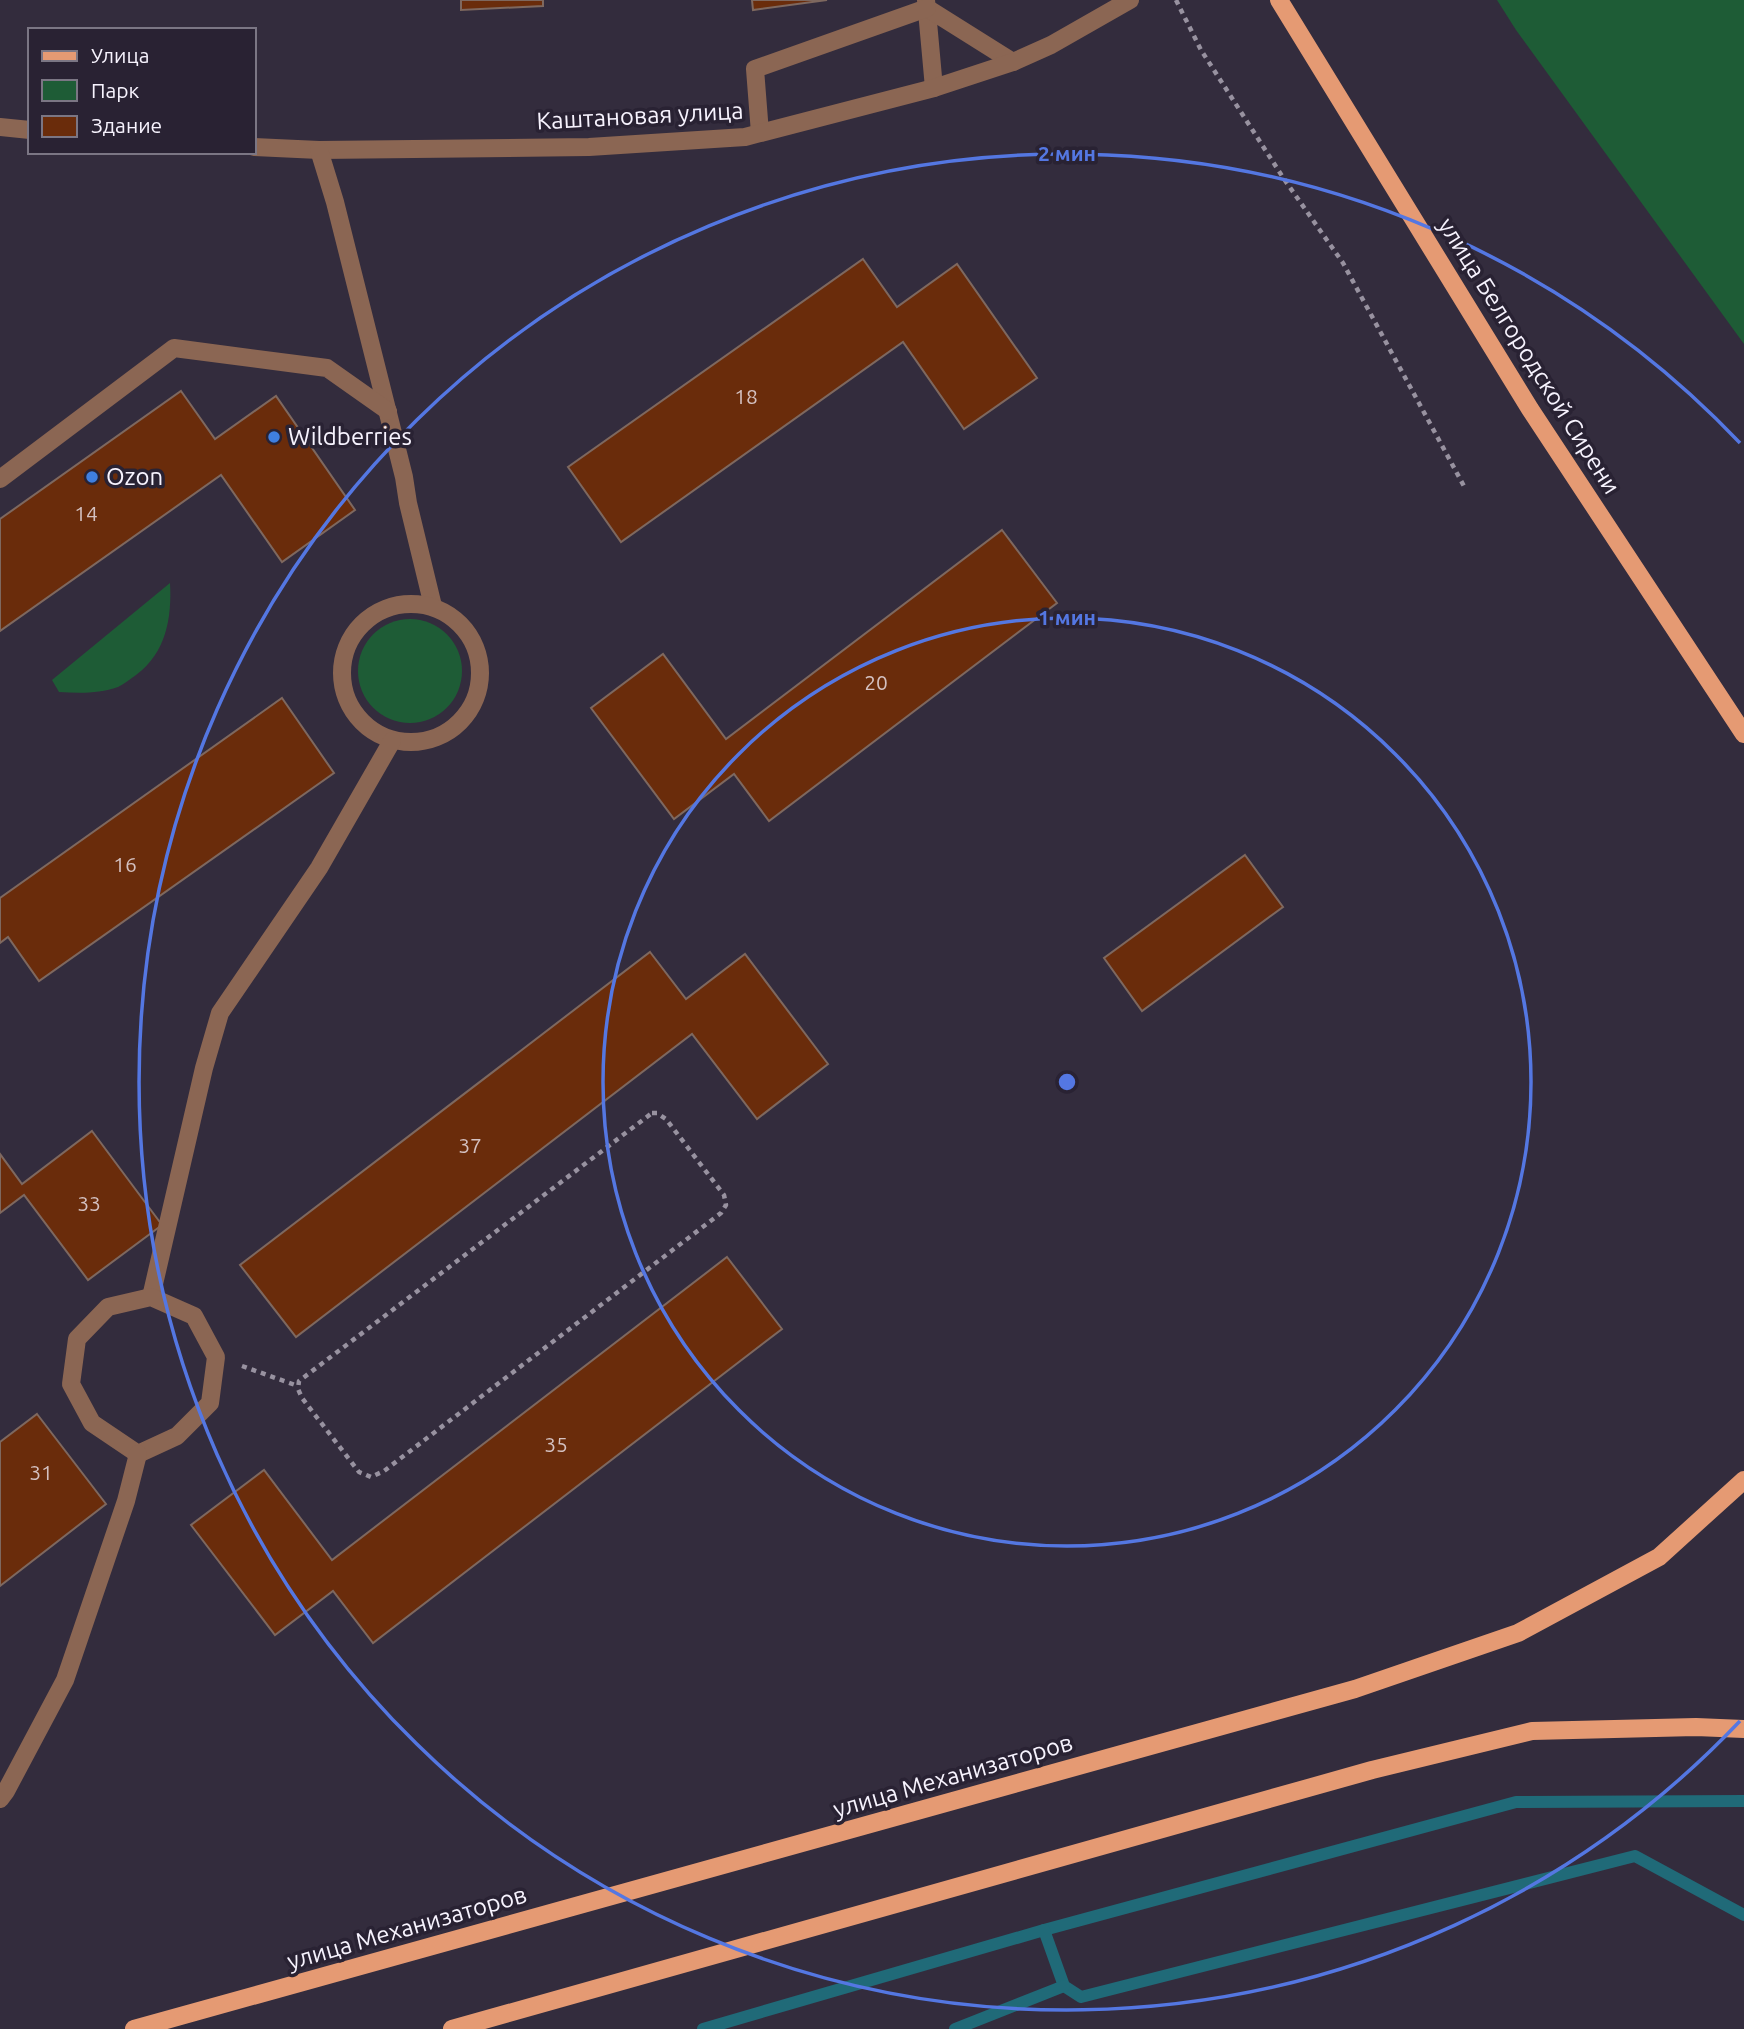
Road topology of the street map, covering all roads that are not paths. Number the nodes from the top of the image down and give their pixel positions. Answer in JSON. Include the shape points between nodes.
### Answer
{"nodes":[{"id":1,"x":1130,"y":0,"type":"edge"},
{"id":2,"x":1279,"y":0,"type":"edge"},
{"id":3,"x":927,"y":4,"type":"edge"},
{"id":4,"x":1013,"y":62,"type":"junction"},
{"id":5,"x":934,"y":89,"type":"junction"},
{"id":6,"x":0,"y":127,"type":"edge"},
{"id":7,"x":28,"y":130,"type":"edge"},
{"id":8,"x":760,"y":133,"type":"junction"},
{"id":9,"x":256,"y":147,"type":"edge"},
{"id":10,"x":319,"y":150,"type":"junction"},
{"id":11,"x":388,"y":411,"type":"junction"},
{"id":12,"x":0,"y":479,"type":"edge"},
{"id":13,"x":433,"y":606,"type":"junction"},
{"id":14,"x":1744,"y":734,"type":"edge"},
{"id":15,"x":392,"y":741,"type":"junction"},
{"id":16,"x":151,"y":1297,"type":"junction"},
{"id":17,"x":138,"y":1454,"type":"junction"},
{"id":18,"x":1744,"y":1480,"type":"edge"},
{"id":19,"x":1744,"y":1729,"type":"edge"},
{"id":20,"x":0,"y":1798,"type":"edge"},
{"id":21,"x":134,"y":2029,"type":"edge"},
{"id":22,"x":452,"y":2029,"type":"edge"}],
"edges":[{"from":1,"to":4,"type":"street","name":"Каштановая улица"},
{"from":2,"to":14,"type":"main road","name":"улица Белгородской Сирени","via":[[1530,409]]},
{"from":3,"to":4,"type":"street"},
{"from":3,"to":5,"type":"street"},
{"from":3,"to":8,"type":"street","via":[[755,69]]},
{"from":4,"to":5,"type":"street","name":"Каштановая улица"},
{"from":5,"to":8,"type":"street","name":"Каштановая улица"},
{"from":6,"to":7,"type":"street"},
{"from":8,"to":10,"type":"street","name":"Каштановая улица","via":[[589,147]]},
{"from":9,"to":10,"type":"street","name":"Каштановая улица"},
{"from":10,"to":11,"type":"street"},
{"from":11,"to":12,"type":"street","via":[[327,368],[174,348]]},
{"from":11,"to":13,"type":"street"},
{"from":13,"to":15,"type":"street","via":[[463,626],[480,658],[478,694],[459,724],[428,742]]},
{"from":13,"to":15,"type":"street","via":[[396,604],[363,621],[343,652],[342,690],[360,722]]},
{"from":15,"to":16,"type":"street","via":[[319,868],[220,1013]]},
{"from":16,"to":17,"type":"street","via":[[194,1316],[216,1357],[210,1403],[177,1436]]},
{"from":16,"to":17,"type":"street","via":[[108,1307],[77,1339],[71,1384],[92,1423]]},
{"from":17,"to":20,"type":"street","via":[[65,1680]]},
{"from":18,"to":21,"type":"main road","name":"улица Механизаторов","via":[[1660,1558],[1518,1633],[1355,1689]]},
{"from":19,"to":22,"type":"main road","via":[[1532,1731],[1372,1770]]}]}
